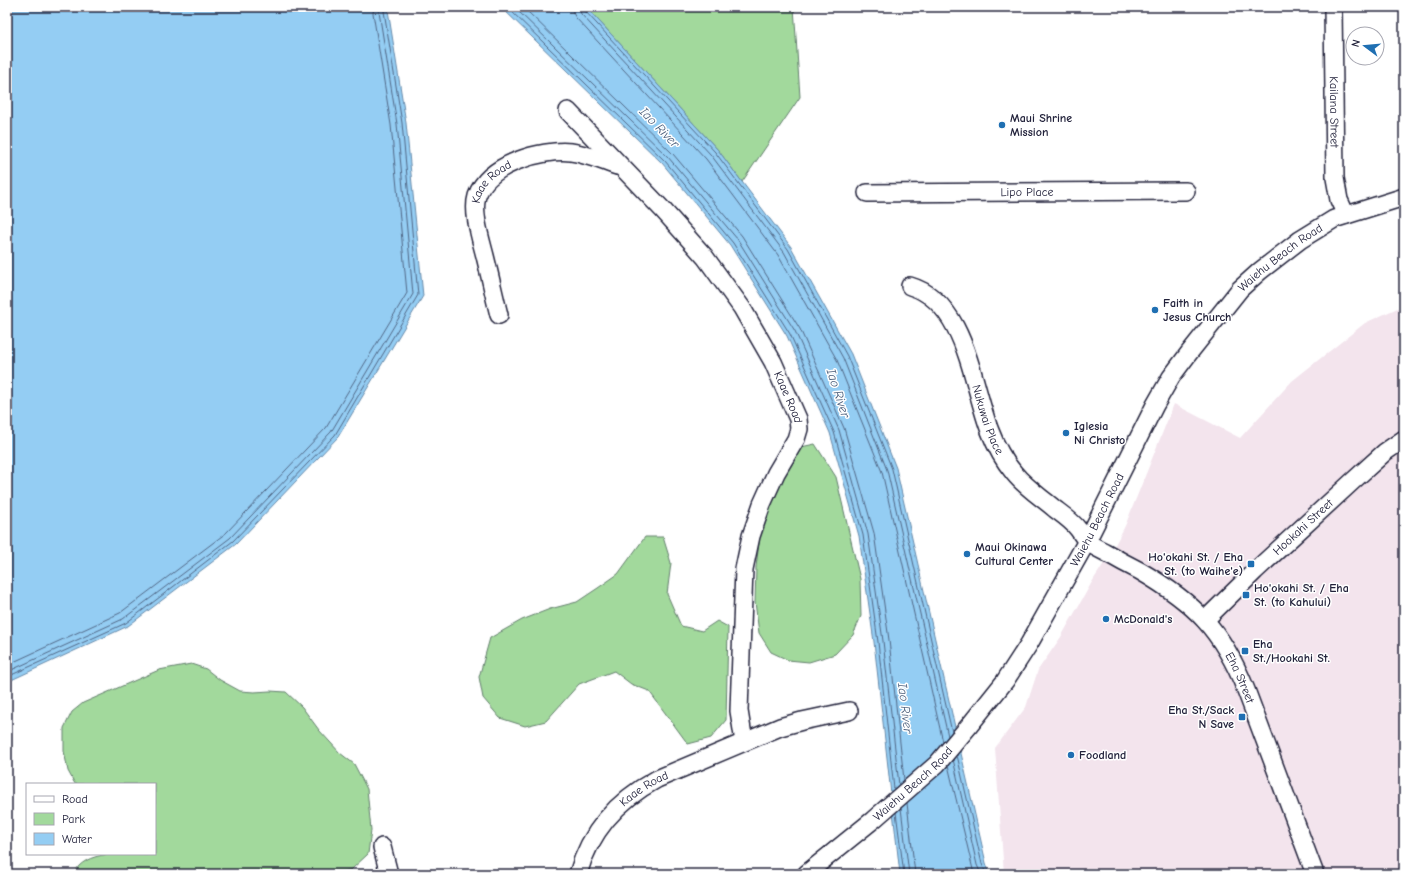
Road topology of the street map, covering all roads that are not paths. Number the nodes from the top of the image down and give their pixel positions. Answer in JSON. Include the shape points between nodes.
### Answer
{"nodes":[{"id":1,"x":1333,"y":7,"type":"edge"},
{"id":2,"x":568,"y":111,"type":"dead end"},
{"id":3,"x":621,"y":167,"type":"junction"},
{"id":4,"x":1186,"y":191,"type":"dead end"},
{"id":5,"x":867,"y":193,"type":"dead end"},
{"id":6,"x":1404,"y":197,"type":"edge"},
{"id":7,"x":1346,"y":215,"type":"junction"},
{"id":8,"x":910,"y":286,"type":"dead end"},
{"id":9,"x":499,"y":315,"type":"dead end"},
{"id":10,"x":1403,"y":440,"type":"edge"},
{"id":11,"x":1087,"y":541,"type":"junction"},
{"id":12,"x":1205,"y":620,"type":"junction"},
{"id":13,"x":849,"y":711,"type":"dead end"},
{"id":14,"x":744,"y":742,"type":"junction"},
{"id":15,"x":382,"y":847,"type":"dead end"},
{"id":16,"x":389,"y":874,"type":"edge"},
{"id":17,"x":578,"y":874,"type":"edge"},
{"id":18,"x":806,"y":874,"type":"edge"},
{"id":19,"x":1315,"y":874,"type":"edge"}],
"edges":[{"from":1,"to":7,"type":"street","name":"Kailana Street","via":[[1335,178],[1339,200]]},
{"from":2,"to":3,"type":"street","name":"Kaae Road"},
{"from":3,"to":9,"type":"street","name":"Kaae Road","via":[[583,154],[545,153],[521,159],[487,180],[477,196],[476,218]]},
{"from":3,"to":14,"type":"street","name":"Kaae Road","via":[[705,257],[742,308],[773,362],[798,419],[796,439],[762,504],[744,569],[739,711]]},
{"from":4,"to":5,"type":"street","name":"Lipo Place"},
{"from":6,"to":7,"type":"street","name":"Waiehu Beach Road"},
{"from":7,"to":11,"type":"street","name":"Waiehu Beach Road","via":[[1334,219],[1300,240],[1260,270],[1221,313],[1180,365],[1155,405]]},
{"from":8,"to":11,"type":"street","name":"Nukuwai Place","via":[[928,293],[937,301],[960,336],[990,430],[1005,460],[1026,487],[1072,523]]},
{"from":10,"to":12,"type":"street","name":"Hookahi Street","via":[[1385,452],[1354,480]]},
{"from":11,"to":12,"type":"street","name":"Eha Street","via":[[1172,590]]},
{"from":11,"to":18,"type":"street","name":"Waiehu Beach Road","via":[[1021,656],[970,726],[937,764]]},
{"from":12,"to":19,"type":"street","name":"Eha Street","via":[[1228,649],[1238,668]]},
{"from":13,"to":14,"type":"street","name":"Kaae Road","via":[[802,720]]},
{"from":14,"to":17,"type":"street","name":"Kaae Road","via":[[657,779],[629,796],[605,819],[588,847]]},
{"from":15,"to":16,"type":"street"}]}
